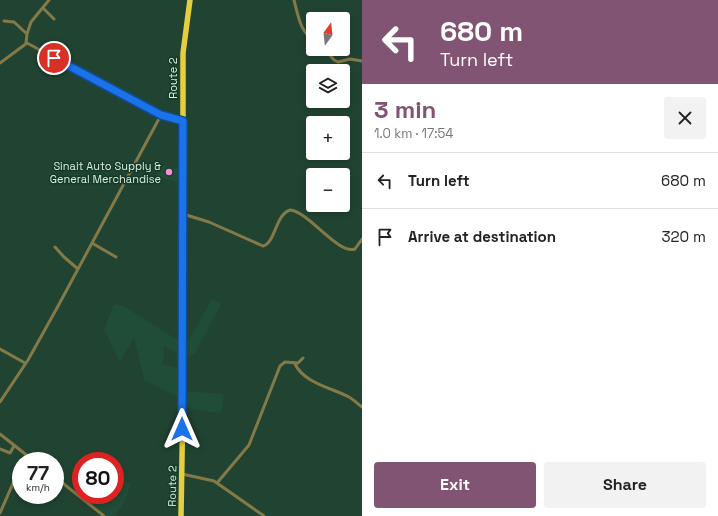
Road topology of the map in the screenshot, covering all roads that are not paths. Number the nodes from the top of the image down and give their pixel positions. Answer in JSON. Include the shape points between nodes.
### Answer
{"nodes":[{"id":1,"x":49,"y":0,"type":"edge"},
{"id":2,"x":190,"y":0,"type":"edge"},
{"id":3,"x":294,"y":0,"type":"edge"},
{"id":4,"x":43,"y":8,"type":"junction"},
{"id":5,"x":54,"y":19,"type":"dead end"},
{"id":6,"x":4,"y":22,"type":"dead end"},
{"id":7,"x":306,"y":33,"type":"edge"},
{"id":8,"x":27,"y":34,"type":"junction"},
{"id":9,"x":26,"y":43,"type":"junction"},
{"id":10,"x":331,"y":56,"type":"edge"},
{"id":11,"x":362,"y":61,"type":"edge"},
{"id":12,"x":0,"y":63,"type":"edge"},
{"id":13,"x":161,"y":115,"type":"junction"},
{"id":14,"x":183,"y":121,"type":"junction"},
{"id":15,"x":183,"y":214,"type":"junction"},
{"id":16,"x":362,"y":239,"type":"edge"},
{"id":17,"x":92,"y":243,"type":"junction"},
{"id":18,"x":55,"y":248,"type":"dead end"},
{"id":19,"x":116,"y":257,"type":"dead end"},
{"id":20,"x":78,"y":269,"type":"junction"},
{"id":21,"x":0,"y":349,"type":"edge"},
{"id":22,"x":303,"y":358,"type":"dead end"},
{"id":23,"x":25,"y":363,"type":"junction"},
{"id":24,"x":295,"y":364,"type":"junction"},
{"id":25,"x":0,"y":402,"type":"edge"},
{"id":26,"x":362,"y":407,"type":"edge"},
{"id":27,"x":0,"y":434,"type":"edge"},
{"id":28,"x":14,"y":446,"type":"junction"},
{"id":29,"x":0,"y":449,"type":"edge"},
{"id":30,"x":22,"y":452,"type":"edge"},
{"id":31,"x":182,"y":474,"type":"junction"},
{"id":32,"x":12,"y":482,"type":"edge"},
{"id":33,"x":217,"y":483,"type":"junction"},
{"id":34,"x":64,"y":484,"type":"edge"},
{"id":35,"x":1,"y":503,"type":"edge"},
{"id":36,"x":0,"y":513,"type":"edge"},
{"id":37,"x":103,"y":516,"type":"edge"},
{"id":38,"x":181,"y":516,"type":"edge"},
{"id":39,"x":264,"y":516,"type":"edge"}],
"edges":[{"from":1,"to":4,"type":"street"},
{"from":2,"to":14,"type":"highway","name":"Route 2","via":[[183,53]]},
{"from":3,"to":7,"type":"street","via":[[300,24]]},
{"from":4,"to":5,"type":"street"},
{"from":4,"to":8,"type":"street","via":[[31,22]]},
{"from":6,"to":8,"type":"street","via":[[14,22]]},
{"from":8,"to":9,"type":"street"},
{"from":9,"to":12,"type":"street"},
{"from":9,"to":13,"type":"street"},
{"from":10,"to":11,"type":"street","via":[[338,62],[350,59]]},
{"from":13,"to":14,"type":"street"},
{"from":13,"to":17,"type":"street"},
{"from":14,"to":15,"type":"highway","name":"Route 2"},
{"from":15,"to":16,"type":"street","via":[[209,222],[263,246],[268,243],[284,213],[290,210],[299,213],[347,249],[355,249]]},
{"from":15,"to":31,"type":"highway","name":"Route 2"},
{"from":17,"to":19,"type":"street"},
{"from":17,"to":20,"type":"street"},
{"from":18,"to":20,"type":"street"},
{"from":20,"to":23,"type":"street"},
{"from":21,"to":23,"type":"street"},
{"from":22,"to":24,"type":"street"},
{"from":23,"to":25,"type":"street"},
{"from":24,"to":26,"type":"street","via":[[300,372],[313,381]]},
{"from":24,"to":33,"type":"street","via":[[285,362],[280,366],[248,445]]},
{"from":27,"to":28,"type":"street"},
{"from":28,"to":29,"type":"street","via":[[10,453]]},
{"from":28,"to":30,"type":"street"},
{"from":31,"to":33,"type":"street"},
{"from":31,"to":38,"type":"highway","name":"Route 2"},
{"from":32,"to":35,"type":"street"},
{"from":33,"to":39,"type":"street"},
{"from":34,"to":37,"type":"street"},
{"from":35,"to":36,"type":"street"}]}
